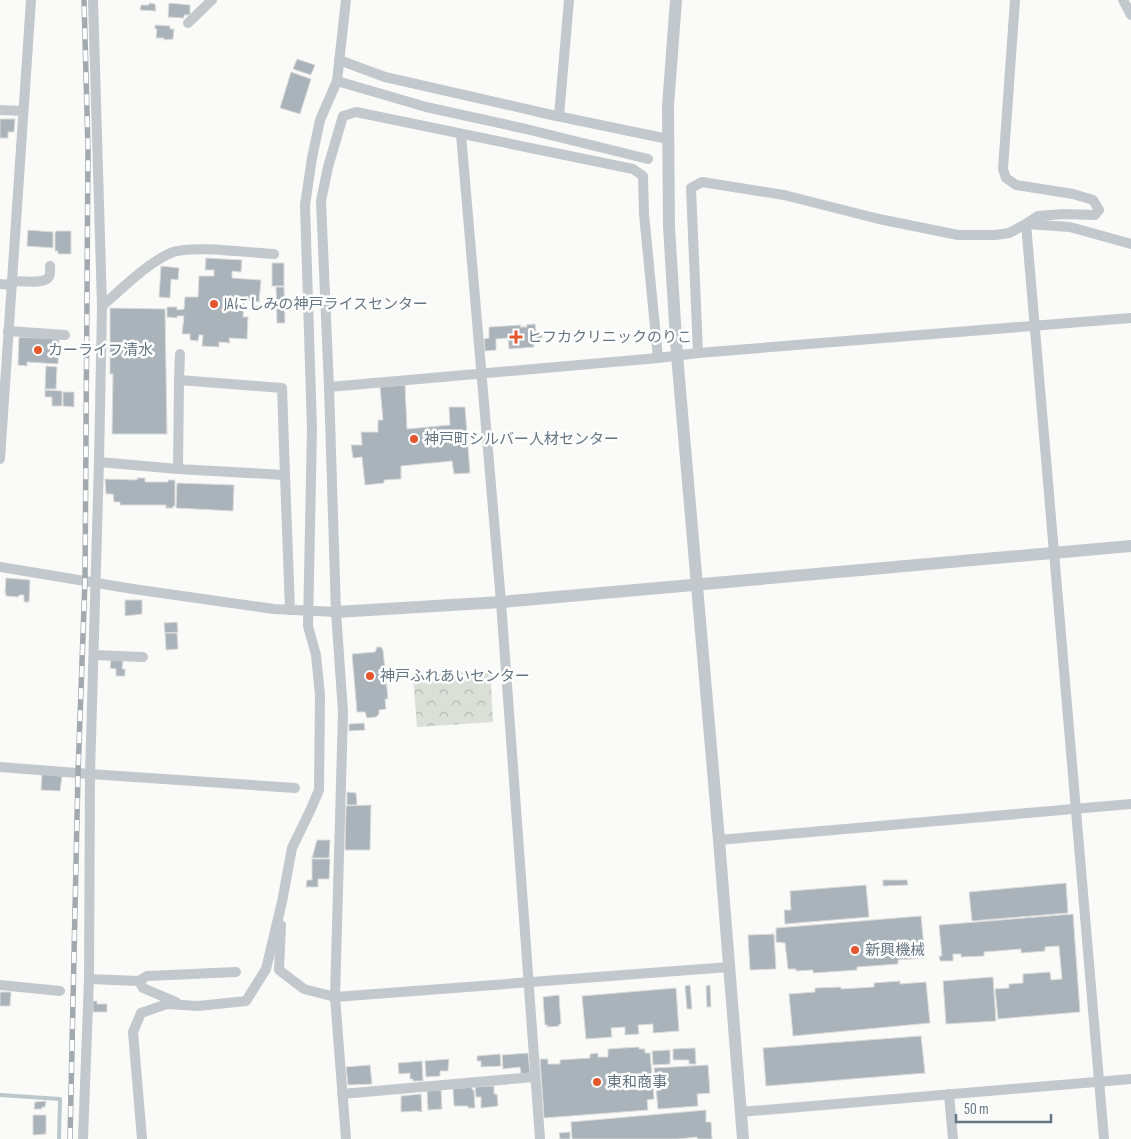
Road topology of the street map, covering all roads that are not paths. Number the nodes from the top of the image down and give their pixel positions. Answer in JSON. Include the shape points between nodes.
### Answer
{"nodes":[{"id":1,"x":31,"y":0,"type":"edge"},
{"id":2,"x":94,"y":0,"type":"edge"},
{"id":3,"x":212,"y":0,"type":"edge"},
{"id":4,"x":346,"y":0,"type":"edge"},
{"id":5,"x":569,"y":0,"type":"edge"},
{"id":6,"x":676,"y":0,"type":"edge"},
{"id":7,"x":1015,"y":0,"type":"edge"},
{"id":8,"x":1123,"y":0,"type":"edge"},
{"id":9,"x":1131,"y":15,"type":"edge"},
{"id":10,"x":188,"y":23,"type":"dead end"},
{"id":11,"x":339,"y":60,"type":"junction"},
{"id":12,"x":337,"y":81,"type":"junction"},
{"id":13,"x":0,"y":110,"type":"edge"},
{"id":14,"x":24,"y":111,"type":"junction"},
{"id":15,"x":558,"y":116,"type":"junction"},
{"id":16,"x":461,"y":134,"type":"junction"},
{"id":17,"x":668,"y":139,"type":"junction"},
{"id":18,"x":648,"y":159,"type":"dead end"},
{"id":19,"x":1026,"y":224,"type":"junction"},
{"id":20,"x":1131,"y":244,"type":"edge"},
{"id":21,"x":274,"y":254,"type":"dead end"},
{"id":22,"x":50,"y":266,"type":"dead end"},
{"id":23,"x":12,"y":283,"type":"junction"},
{"id":24,"x":0,"y":284,"type":"edge"},
{"id":25,"x":102,"y":306,"type":"junction"},
{"id":26,"x":1131,"y":318,"type":"edge"},
{"id":27,"x":1035,"y":326,"type":"junction"},
{"id":28,"x":8,"y":332,"type":"junction"},
{"id":29,"x":65,"y":335,"type":"dead end"},
{"id":30,"x":698,"y":353,"type":"junction"},
{"id":31,"x":180,"y":354,"type":"dead end"},
{"id":32,"x":677,"y":355,"type":"junction"},
{"id":33,"x":658,"y":358,"type":"junction"},
{"id":34,"x":481,"y":372,"type":"junction"},
{"id":35,"x":3,"y":380,"type":"edge"},
{"id":36,"x":179,"y":380,"type":"junction"},
{"id":37,"x":329,"y":386,"type":"junction"},
{"id":38,"x":0,"y":459,"type":"edge"},
{"id":39,"x":99,"y":462,"type":"junction"},
{"id":40,"x":178,"y":469,"type":"junction"},
{"id":41,"x":285,"y":475,"type":"junction"},
{"id":42,"x":1131,"y":546,"type":"edge"},
{"id":43,"x":1053,"y":553,"type":"junction"},
{"id":44,"x":0,"y":567,"type":"edge"},
{"id":45,"x":96,"y":582,"type":"junction"},
{"id":46,"x":697,"y":585,"type":"junction"},
{"id":47,"x":501,"y":602,"type":"junction"},
{"id":48,"x":290,"y":610,"type":"junction"},
{"id":49,"x":308,"y":612,"type":"junction"},
{"id":50,"x":336,"y":612,"type":"junction"},
{"id":51,"x":94,"y":655,"type":"junction"},
{"id":52,"x":143,"y":657,"type":"dead end"},
{"id":53,"x":0,"y":767,"type":"edge"},
{"id":54,"x":90,"y":774,"type":"junction"},
{"id":55,"x":295,"y":788,"type":"dead end"},
{"id":56,"x":1131,"y":804,"type":"edge"},
{"id":57,"x":1075,"y":809,"type":"junction"},
{"id":58,"x":719,"y":840,"type":"junction"},
{"id":59,"x":282,"y":902,"type":"junction"},
{"id":60,"x":729,"y":967,"type":"junction"},
{"id":61,"x":236,"y":972,"type":"dead end"},
{"id":62,"x":88,"y":979,"type":"junction"},
{"id":63,"x":139,"y":981,"type":"junction"},
{"id":64,"x":528,"y":982,"type":"junction"},
{"id":65,"x":0,"y":985,"type":"edge"},
{"id":66,"x":60,"y":991,"type":"dead end"},
{"id":67,"x":334,"y":997,"type":"junction"},
{"id":68,"x":182,"y":1005,"type":"junction"},
{"id":69,"x":534,"y":1077,"type":"junction"},
{"id":70,"x":1131,"y":1079,"type":"edge"},
{"id":71,"x":1100,"y":1081,"type":"junction"},
{"id":72,"x":342,"y":1094,"type":"junction"},
{"id":73,"x":949,"y":1094,"type":"junction"},
{"id":74,"x":740,"y":1112,"type":"junction"},
{"id":75,"x":83,"y":1139,"type":"edge"},
{"id":76,"x":142,"y":1139,"type":"edge"},
{"id":77,"x":346,"y":1139,"type":"edge"},
{"id":78,"x":540,"y":1139,"type":"edge"},
{"id":79,"x":743,"y":1139,"type":"edge"},
{"id":80,"x":953,"y":1139,"type":"edge"},
{"id":81,"x":1104,"y":1139,"type":"edge"}],
"edges":[{"from":1,"to":14,"type":"street"},
{"from":2,"to":25,"type":"street"},
{"from":3,"to":10,"type":"street"},
{"from":4,"to":11,"type":"street"},
{"from":5,"to":15,"type":"street"},
{"from":6,"to":17,"type":"street"},
{"from":7,"to":19,"type":"street","via":[[1003,169],[1006,178],[1016,185],[1093,200],[1099,210],[1095,215],[1038,216]]},
{"from":8,"to":9,"type":"street"},
{"from":11,"to":12,"type":"street"},
{"from":11,"to":15,"type":"street","via":[[385,77]]},
{"from":12,"to":18,"type":"street","via":[[426,107]]},
{"from":12,"to":49,"type":"street","via":[[320,120],[305,205],[312,430]]},
{"from":13,"to":14,"type":"street"},
{"from":14,"to":23,"type":"street"},
{"from":15,"to":17,"type":"street"},
{"from":16,"to":33,"type":"street","via":[[633,169],[643,176]]},
{"from":16,"to":34,"type":"street"},
{"from":16,"to":37,"type":"street","via":[[356,112],[344,116],[321,201]]},
{"from":17,"to":32,"type":"street","via":[[669,227]]},
{"from":19,"to":20,"type":"street","via":[[1070,227]]},
{"from":19,"to":27,"type":"street"},
{"from":19,"to":30,"type":"street","via":[[1009,233],[958,235],[784,195],[702,182],[691,188]]},
{"from":21,"to":25,"type":"street","via":[[197,249],[174,252],[148,266]]},
{"from":22,"to":23,"type":"street","via":[[50,276],[42,282]]},
{"from":23,"to":24,"type":"street"},
{"from":23,"to":28,"type":"street"},
{"from":25,"to":39,"type":"street"},
{"from":26,"to":27,"type":"street"},
{"from":27,"to":30,"type":"street"},
{"from":27,"to":43,"type":"street"},
{"from":28,"to":29,"type":"street"},
{"from":28,"to":35,"type":"street"},
{"from":30,"to":32,"type":"street"},
{"from":31,"to":36,"type":"street"},
{"from":32,"to":33,"type":"street"},
{"from":32,"to":46,"type":"street"},
{"from":33,"to":34,"type":"street"},
{"from":34,"to":37,"type":"street"},
{"from":34,"to":47,"type":"street"},
{"from":35,"to":38,"type":"street"},
{"from":36,"to":40,"type":"street"},
{"from":36,"to":41,"type":"street","via":[[282,388]]},
{"from":37,"to":50,"type":"street"},
{"from":39,"to":40,"type":"street"},
{"from":39,"to":45,"type":"street"},
{"from":40,"to":41,"type":"street"},
{"from":41,"to":48,"type":"street"},
{"from":42,"to":43,"type":"street"},
{"from":43,"to":46,"type":"street"},
{"from":43,"to":57,"type":"street"},
{"from":44,"to":45,"type":"street"},
{"from":45,"to":48,"type":"street","via":[[133,590]]},
{"from":45,"to":51,"type":"street"},
{"from":46,"to":47,"type":"street"},
{"from":46,"to":58,"type":"street"},
{"from":47,"to":50,"type":"street"},
{"from":47,"to":64,"type":"street"},
{"from":48,"to":49,"type":"street"},
{"from":49,"to":50,"type":"street"},
{"from":49,"to":59,"type":"street","via":[[320,695],[319,790],[292,848]]},
{"from":50,"to":67,"type":"street","via":[[344,712]]},
{"from":51,"to":52,"type":"street"},
{"from":51,"to":54,"type":"street"},
{"from":53,"to":54,"type":"street"},
{"from":54,"to":55,"type":"street"},
{"from":54,"to":62,"type":"street"},
{"from":56,"to":57,"type":"street"},
{"from":57,"to":58,"type":"street"},
{"from":57,"to":71,"type":"street"},
{"from":58,"to":60,"type":"street"},
{"from":59,"to":67,"type":"street","via":[[279,970],[304,989]]},
{"from":59,"to":68,"type":"street","via":[[266,969],[246,1000]]},
{"from":60,"to":64,"type":"street"},
{"from":60,"to":74,"type":"street"},
{"from":61,"to":63,"type":"street","via":[[147,976]]},
{"from":62,"to":63,"type":"street"},
{"from":62,"to":75,"type":"street"},
{"from":63,"to":68,"type":"street","via":[[143,988]]},
{"from":64,"to":67,"type":"street"},
{"from":64,"to":69,"type":"street"},
{"from":65,"to":66,"type":"street"},
{"from":67,"to":72,"type":"street"},
{"from":68,"to":76,"type":"street","via":[[167,1004],[141,1013],[134,1032]]},
{"from":69,"to":72,"type":"street"},
{"from":69,"to":78,"type":"street"},
{"from":70,"to":71,"type":"street"},
{"from":71,"to":73,"type":"street"},
{"from":71,"to":81,"type":"street"},
{"from":72,"to":77,"type":"street"},
{"from":73,"to":74,"type":"street"},
{"from":73,"to":80,"type":"street"},
{"from":74,"to":79,"type":"street"}]}
